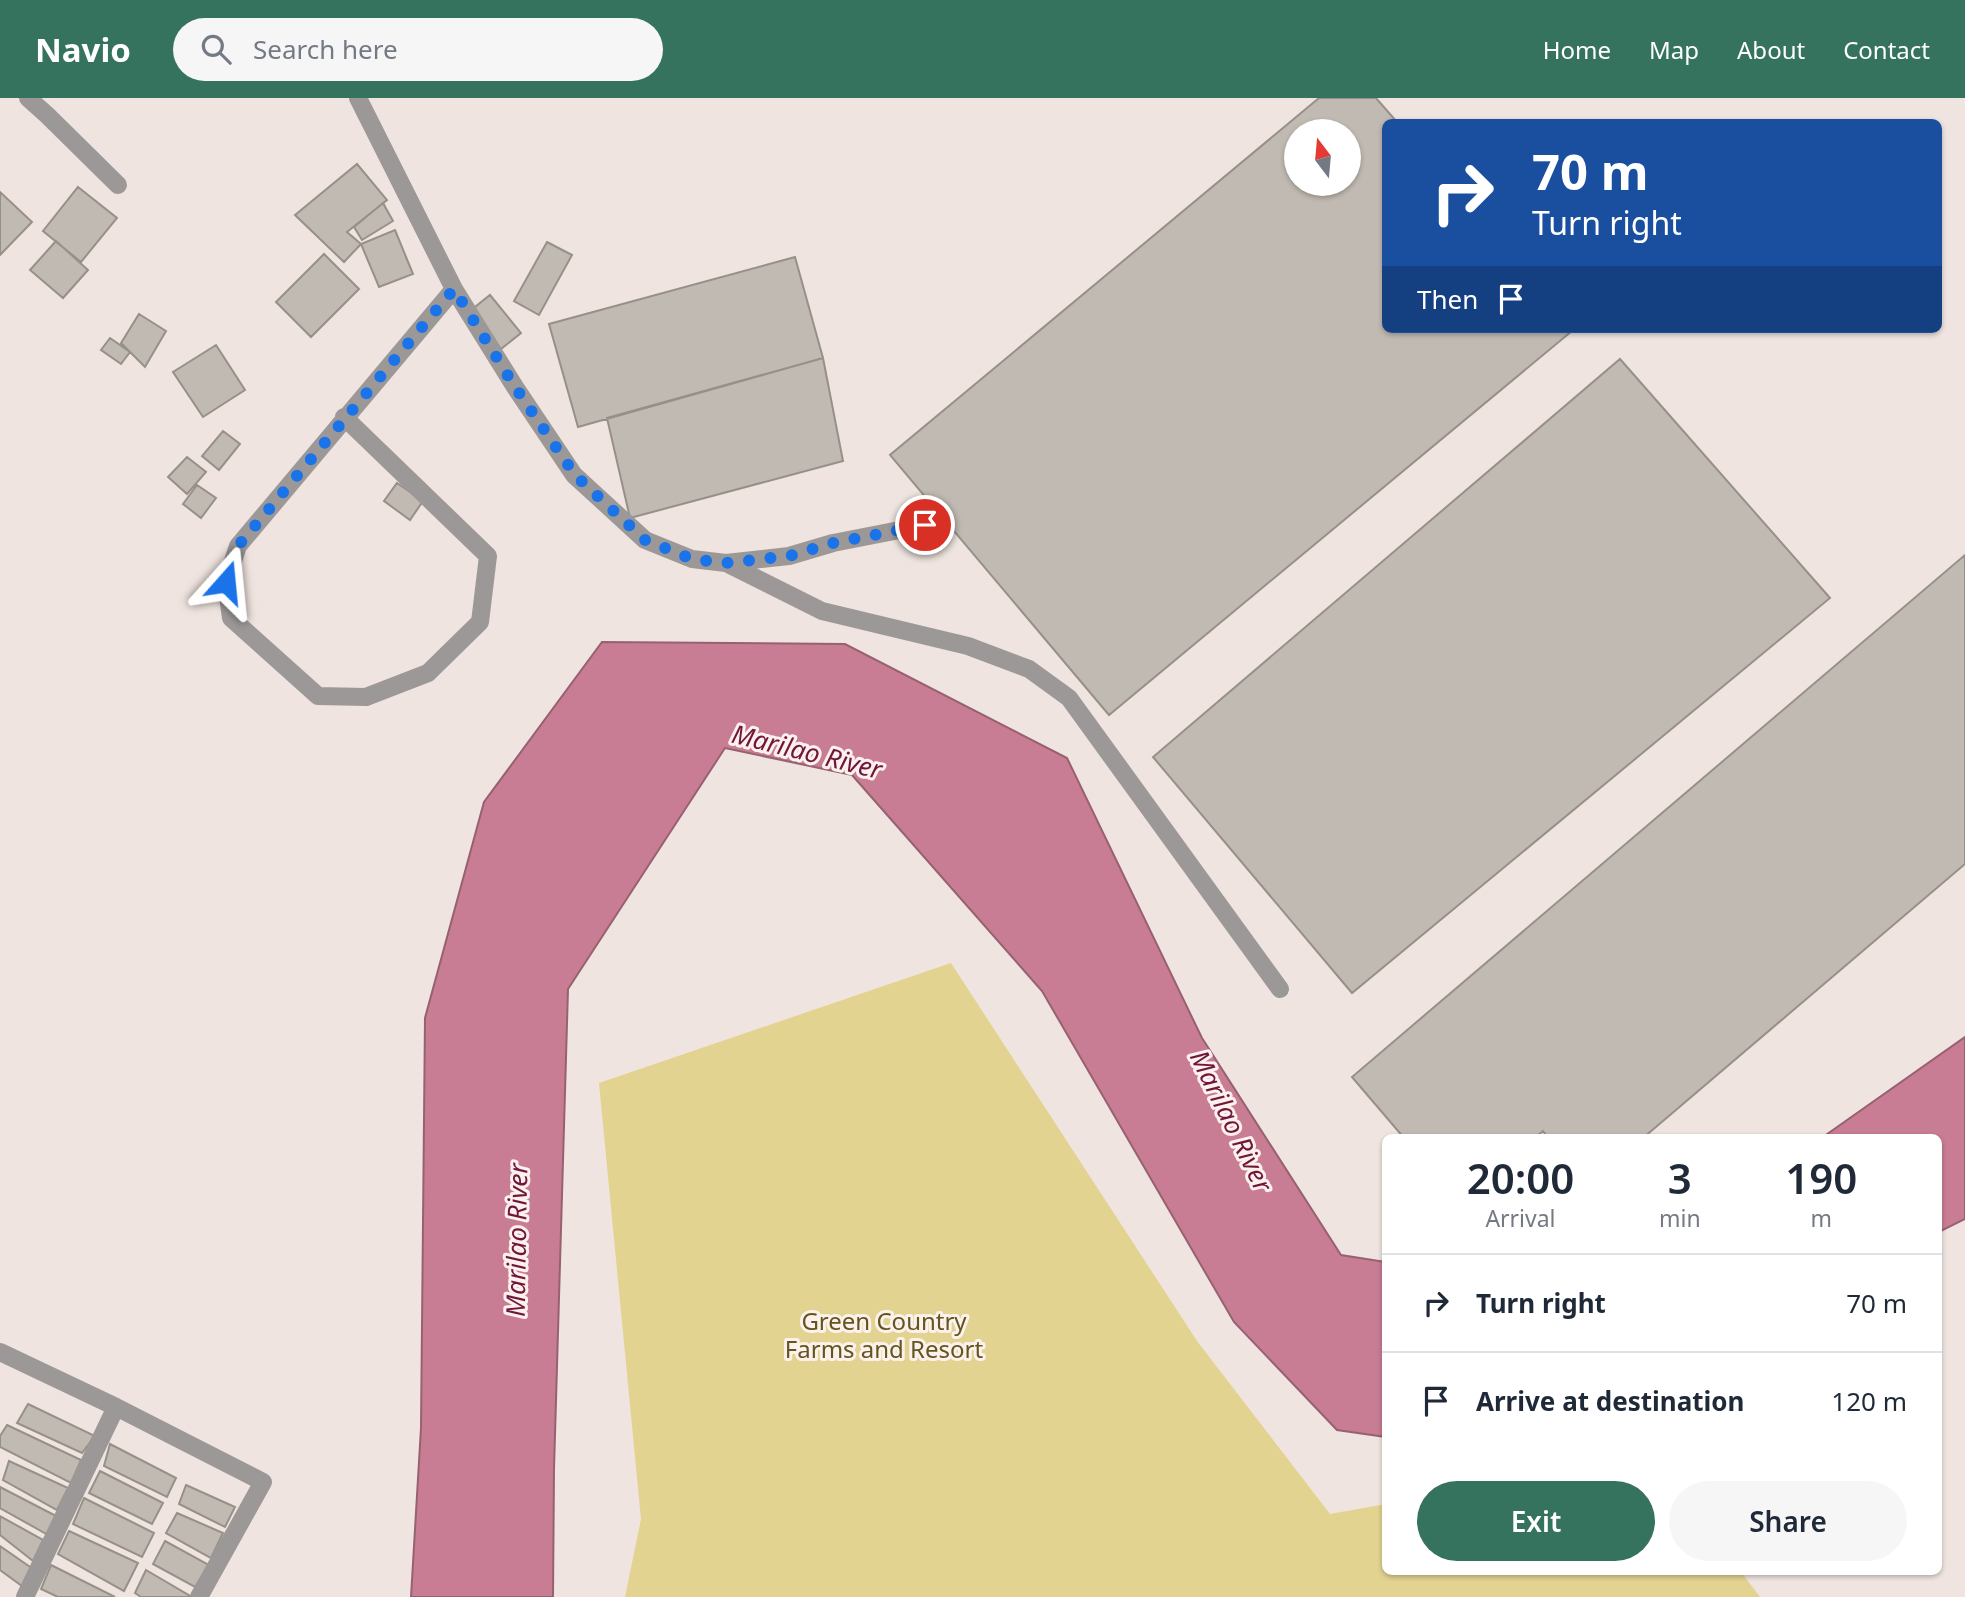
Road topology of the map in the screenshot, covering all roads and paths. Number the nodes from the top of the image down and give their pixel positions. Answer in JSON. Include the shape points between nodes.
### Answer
{"nodes":[{"id":1,"x":28,"y":98,"type":"edge"},
{"id":2,"x":358,"y":98,"type":"edge"},
{"id":3,"x":118,"y":185,"type":"dead end"},
{"id":4,"x":454,"y":289,"type":"junction"},
{"id":5,"x":344,"y":417,"type":"junction"},
{"id":6,"x":925,"y":525,"type":"dead end"},
{"id":7,"x":726,"y":563,"type":"junction"},
{"id":8,"x":1280,"y":989,"type":"dead end"},
{"id":9,"x":0,"y":1352,"type":"edge"},
{"id":10,"x":116,"y":1407,"type":"junction"},
{"id":11,"x":25,"y":1597,"type":"edge"},
{"id":12,"x":199,"y":1597,"type":"edge"}],
"edges":[{"from":1,"to":3,"type":"street"},
{"from":2,"to":4,"type":"street"},
{"from":4,"to":5,"type":"street"},
{"from":4,"to":7,"type":"street","via":[[575,475],[645,540],[692,559]]},
{"from":5,"to":5,"type":"street","via":[[238,546],[226,582],[231,618],[318,696],[366,697],[428,673],[480,622],[488,556]]},
{"from":6,"to":7,"type":"street","via":[[789,556]]},
{"from":7,"to":8,"type":"street","via":[[822,611],[968,646],[1029,669],[1069,698]]},
{"from":9,"to":10,"type":"street"},
{"from":10,"to":11,"type":"street"},
{"from":10,"to":12,"type":"street","via":[[263,1482]]}]}
